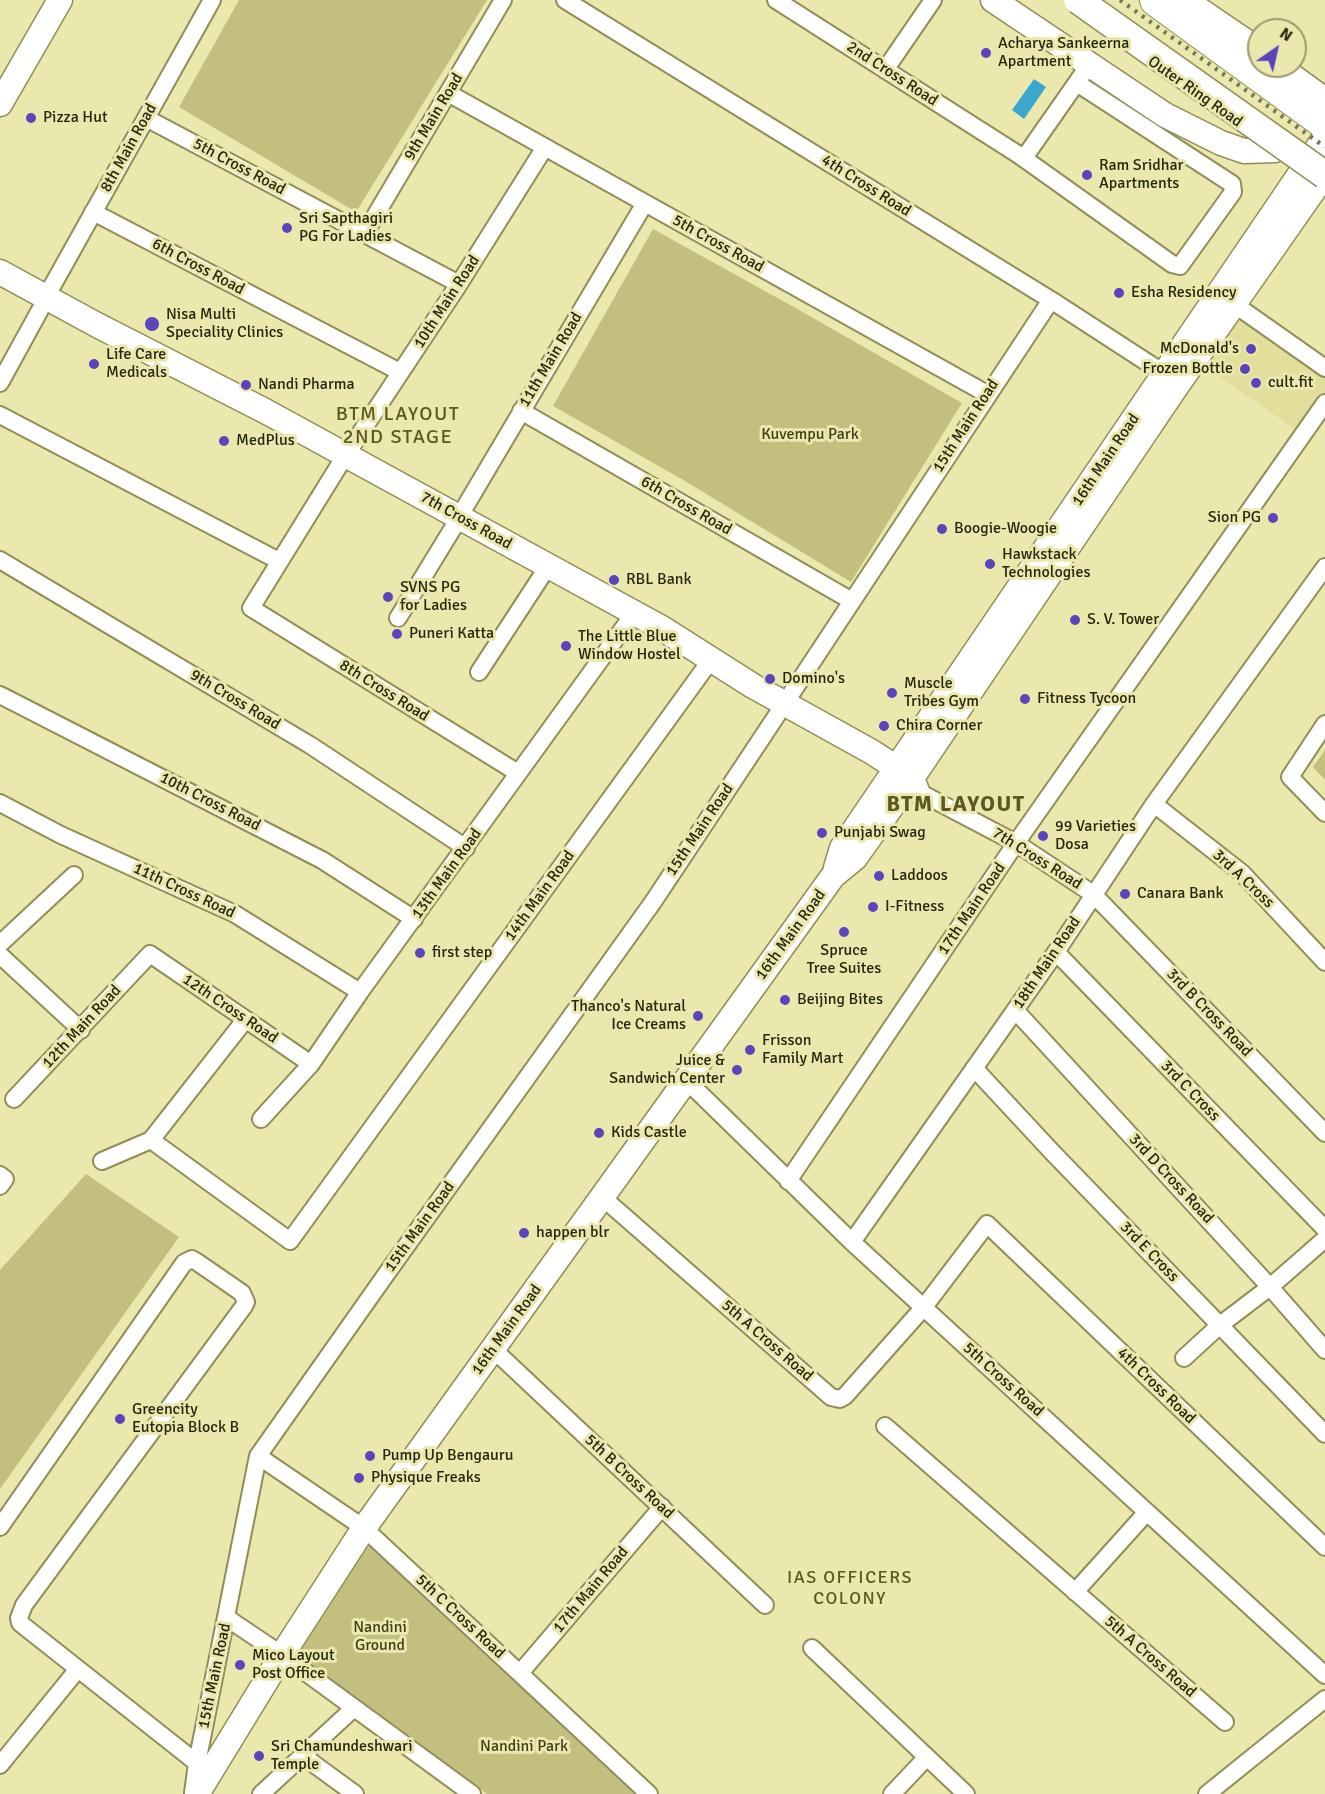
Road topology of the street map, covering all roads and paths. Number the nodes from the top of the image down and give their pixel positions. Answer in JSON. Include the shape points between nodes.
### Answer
{"nodes":[{"id":1,"x":60,"y":0,"type":"edge"},
{"id":2,"x":212,"y":0,"type":"edge"},
{"id":3,"x":503,"y":0,"type":"edge"},
{"id":4,"x":565,"y":0,"type":"edge"},
{"id":5,"x":933,"y":0,"type":"edge"},
{"id":6,"x":993,"y":0,"type":"edge"},
{"id":7,"x":1064,"y":0,"type":"edge"},
{"id":8,"x":1078,"y":0,"type":"edge"},
{"id":9,"x":1156,"y":0,"type":"edge"},
{"id":10,"x":1185,"y":0,"type":"edge"},
{"id":11,"x":784,"y":2,"type":"edge"},
{"id":12,"x":1236,"y":44,"type":"edge"},
{"id":13,"x":885,"y":70,"type":"junction"},
{"id":14,"x":1083,"y":74,"type":"junction"},
{"id":15,"x":1295,"y":78,"type":"edge"},
{"id":16,"x":448,"y":93,"type":"junction"},
{"id":17,"x":1325,"y":100,"type":"edge"},
{"id":18,"x":0,"y":104,"type":"edge"},
{"id":19,"x":146,"y":118,"type":"junction"},
{"id":20,"x":1325,"y":123,"type":"edge"},
{"id":21,"x":1325,"y":137,"type":"edge"},
{"id":22,"x":545,"y":147,"type":"junction"},
{"id":23,"x":1275,"y":150,"type":"junction"},
{"id":24,"x":1024,"y":158,"type":"junction"},
{"id":25,"x":1319,"y":177,"type":"edge"},
{"id":26,"x":645,"y":203,"type":"junction"},
{"id":27,"x":93,"y":212,"type":"junction"},
{"id":28,"x":365,"y":233,"type":"junction"},
{"id":29,"x":0,"y":272,"type":"edge"},
{"id":30,"x":459,"y":284,"type":"junction"},
{"id":31,"x":0,"y":287,"type":"edge"},
{"id":32,"x":1051,"y":300,"type":"junction"},
{"id":33,"x":43,"y":304,"type":"junction"},
{"id":34,"x":1234,"y":304,"type":"junction"},
{"id":35,"x":1325,"y":368,"type":"edge"},
{"id":36,"x":400,"y":372,"type":"junction"},
{"id":37,"x":1165,"y":374,"type":"junction"},
{"id":38,"x":0,"y":383,"type":"edge"},
{"id":39,"x":987,"y":394,"type":"junction"},
{"id":40,"x":1325,"y":403,"type":"edge"},
{"id":41,"x":521,"y":411,"type":"junction"},
{"id":42,"x":0,"y":415,"type":"edge"},
{"id":43,"x":343,"y":460,"type":"junction"},
{"id":44,"x":456,"y":522,"type":"junction"},
{"id":45,"x":0,"y":560,"type":"edge"},
{"id":46,"x":279,"y":561,"type":"junction"},
{"id":47,"x":1325,"y":567,"type":"edge"},
{"id":48,"x":541,"y":577,"type":"junction"},
{"id":49,"x":852,"y":601,"type":"junction"},
{"id":50,"x":251,"y":608,"type":"joint"},
{"id":51,"x":398,"y":618,"type":"dead end"},
{"id":52,"x":627,"y":623,"type":"junction"},
{"id":53,"x":705,"y":668,"type":"junction"},
{"id":54,"x":479,"y":672,"type":"dead end"},
{"id":55,"x":0,"y":695,"type":"edge"},
{"id":56,"x":781,"y":709,"type":"junction"},
{"id":57,"x":1325,"y":724,"type":"edge"},
{"id":58,"x":518,"y":773,"type":"junction"},
{"id":59,"x":904,"y":781,"type":"junction"},
{"id":60,"x":0,"y":803,"type":"edge"},
{"id":61,"x":1154,"y":804,"type":"junction"},
{"id":62,"x":1325,"y":813,"type":"edge"},
{"id":63,"x":1016,"y":843,"type":"junction"},
{"id":64,"x":466,"y":848,"type":"junction"},
{"id":65,"x":74,"y":875,"type":"dead end"},
{"id":66,"x":1093,"y":894,"type":"junction"},
{"id":67,"x":414,"y":919,"type":"junction"},
{"id":68,"x":1,"y":945,"type":"edge"},
{"id":69,"x":1056,"y":952,"type":"junction"},
{"id":70,"x":150,"y":954,"type":"joint"},
{"id":71,"x":1325,"y":962,"type":"edge"},
{"id":72,"x":360,"y":992,"type":"junction"},
{"id":73,"x":1015,"y":1010,"type":"junction"},
{"id":74,"x":245,"y":1020,"type":"junction"},
{"id":75,"x":81,"y":1030,"type":"junction"},
{"id":76,"x":311,"y":1064,"type":"junction"},
{"id":77,"x":974,"y":1068,"type":"junction"},
{"id":78,"x":686,"y":1080,"type":"junction"},
{"id":79,"x":14,"y":1099,"type":"dead end"},
{"id":80,"x":261,"y":1119,"type":"dead end"},
{"id":81,"x":1325,"y":1133,"type":"edge"},
{"id":82,"x":151,"y":1140,"type":"junction"},
{"id":83,"x":102,"y":1161,"type":"dead end"},
{"id":84,"x":788,"y":1181,"type":"junction"},
{"id":85,"x":602,"y":1197,"type":"junction"},
{"id":86,"x":1325,"y":1229,"type":"edge"},
{"id":87,"x":1325,"y":1239,"type":"edge"},
{"id":88,"x":852,"y":1242,"type":"junction"},
{"id":89,"x":1270,"y":1287,"type":"junction"},
{"id":90,"x":924,"y":1307,"type":"junction"},
{"id":91,"x":1220,"y":1325,"type":"junction"},
{"id":92,"x":493,"y":1349,"type":"junction"},
{"id":93,"x":1325,"y":1350,"type":"edge"},
{"id":94,"x":1184,"y":1358,"type":"dead end"},
{"id":95,"x":885,"y":1426,"type":"dead end"},
{"id":96,"x":1325,"y":1434,"type":"edge"},
{"id":97,"x":258,"y":1456,"type":"junction"},
{"id":98,"x":662,"y":1508,"type":"junction"},
{"id":99,"x":1147,"y":1512,"type":"junction"},
{"id":100,"x":0,"y":1527,"type":"edge"},
{"id":101,"x":364,"y":1528,"type":"junction"},
{"id":102,"x":1325,"y":1547,"type":"edge"},
{"id":103,"x":1075,"y":1592,"type":"junction"},
{"id":104,"x":765,"y":1605,"type":"dead end"},
{"id":105,"x":227,"y":1618,"type":"junction"},
{"id":106,"x":812,"y":1648,"type":"dead end"},
{"id":107,"x":282,"y":1655,"type":"junction"},
{"id":108,"x":78,"y":1669,"type":"junction"},
{"id":109,"x":520,"y":1673,"type":"junction"},
{"id":110,"x":1325,"y":1675,"type":"edge"},
{"id":111,"x":1325,"y":1699,"type":"edge"},
{"id":112,"x":354,"y":1708,"type":"junction"},
{"id":113,"x":1225,"y":1722,"type":"dead end"},
{"id":114,"x":303,"y":1756,"type":"junction"},
{"id":115,"x":927,"y":1757,"type":"junction"},
{"id":116,"x":197,"y":1763,"type":"junction"},
{"id":117,"x":0,"y":1765,"type":"edge"},
{"id":118,"x":353,"y":1793,"type":"edge"},
{"id":119,"x":195,"y":1794,"type":"edge"},
{"id":120,"x":261,"y":1794,"type":"edge"},
{"id":121,"x":472,"y":1794,"type":"edge"},
{"id":122,"x":649,"y":1794,"type":"edge"},
{"id":123,"x":892,"y":1794,"type":"edge"},
{"id":124,"x":966,"y":1794,"type":"edge"},
{"id":125,"x":1207,"y":1794,"type":"edge"}],
"edges":[{"from":1,"to":18,"type":"street"},
{"from":2,"to":19,"type":"street","name":"8th Main Road"},
{"from":3,"to":16,"type":"street","name":"9th Main Road"},
{"from":4,"to":32,"type":"street","name":"4th Cross Road"},
{"from":5,"to":13,"type":"street"},
{"from":6,"to":14,"type":"street"},
{"from":7,"to":23,"type":"highway","name":"Outer Ring Road"},
{"from":8,"to":25,"type":"main road","bridge":true},
{"from":9,"to":12,"type":"highway"},
{"from":10,"to":12,"type":"street"},
{"from":11,"to":13,"type":"street","name":"2nd Cross Road"},
{"from":12,"to":20,"type":"highway"},
{"from":13,"to":24,"type":"street","name":"2nd Cross Road"},
{"from":14,"to":23,"type":"street","via":[[1221,143],[1245,151]]},
{"from":14,"to":24,"type":"street"},
{"from":14,"to":24,"type":"street","name":"2nd Cross Road","via":[[1232,184],[1233,192],[1180,266]]},
{"from":15,"to":17,"type":"street"},
{"from":16,"to":22,"type":"street","name":"5th Cross Road"},
{"from":16,"to":28,"type":"street","name":"9th Main Road"},
{"from":19,"to":27,"type":"street","name":"8th Main Road"},
{"from":19,"to":28,"type":"street","name":"5th Cross Road"},
{"from":21,"to":25,"type":"street","name":"16th Main Road"},
{"from":22,"to":26,"type":"street","name":"5th Cross Road"},
{"from":22,"to":30,"type":"street","name":"10th Main Road"},
{"from":23,"to":25,"type":"highway","name":"Outer Ring Road"},
{"from":25,"to":34,"type":"street","name":"16th Main Road"},
{"from":25,"to":37,"type":"street","name":"16th Main Road"},
{"from":26,"to":39,"type":"street","name":"5th Cross Road"},
{"from":26,"to":41,"type":"street","name":"11th Main Road"},
{"from":27,"to":33,"type":"street","name":"8th Main Road"},
{"from":27,"to":36,"type":"street","name":"6th Cross Road"},
{"from":28,"to":30,"type":"street","name":"5th Cross Road"},
{"from":29,"to":33,"type":"street","name":"7th Cross Road"},
{"from":30,"to":36,"type":"street","name":"10th Main Road"},
{"from":31,"to":33,"type":"street","name":"7th Cross Road"},
{"from":32,"to":37,"type":"street","name":"4th Cross Road"},
{"from":32,"to":39,"type":"street","name":"15th Main Road"},
{"from":33,"to":38,"type":"street","name":"8th Main Road"},
{"from":33,"to":43,"type":"street","name":"7th Cross Road","via":[[129,357]]},
{"from":34,"to":35,"type":"street"},
{"from":34,"to":59,"type":"street","name":"16th Main Road"},
{"from":36,"to":43,"type":"street","name":"10th Main Road"},
{"from":37,"to":59,"type":"street","name":"16th Main Road"},
{"from":39,"to":49,"type":"street","name":"15th Main Road"},
{"from":40,"to":63,"type":"street","name":"17th Main Road"},
{"from":41,"to":44,"type":"street","name":"11th Main Road"},
{"from":41,"to":49,"type":"street","name":"6th Cross Road"},
{"from":42,"to":46,"type":"street"},
{"from":43,"to":44,"type":"street","name":"7th Cross Road"},
{"from":43,"to":46,"type":"street","name":"10th Main Road"},
{"from":44,"to":48,"type":"street","name":"7th Cross Road"},
{"from":44,"to":51,"type":"street","name":"11th Main Road"},
{"from":44,"to":56,"type":"street","name":"7th Cross Road","via":[[660,627],[753,686]]},
{"from":45,"to":64,"type":"street","name":"9th Cross Road","via":[[310,745]]},
{"from":46,"to":50,"type":"street","name":"10th Main Road"},
{"from":47,"to":61,"type":"street","name":"18th Main Road"},
{"from":48,"to":52,"type":"street","name":"7th Cross Road"},
{"from":48,"to":54,"type":"street"},
{"from":49,"to":56,"type":"street","name":"15th Main Road"},
{"from":50,"to":58,"type":"street","name":"8th Cross Road"},
{"from":52,"to":53,"type":"street","name":"7th Cross Road"},
{"from":52,"to":58,"type":"street","name":"13th Main Road"},
{"from":53,"to":56,"type":"street","name":"7th Cross Road","via":[[746,698]]},
{"from":53,"to":82,"type":"street","name":"14th Main Road","via":[[290,1241]]},
{"from":55,"to":67,"type":"street","name":"10th Cross Road","via":[[322,860]]},
{"from":56,"to":59,"type":"street","name":"7th Cross Road","via":[[872,752]]},
{"from":56,"to":97,"type":"street","name":"15th Main Road","via":[[653,902]]},
{"from":57,"to":62,"type":"street","via":[[1290,777]]},
{"from":58,"to":64,"type":"street","name":"13th Main Road"},
{"from":59,"to":63,"type":"street","name":"7th Cross Road"},
{"from":59,"to":78,"type":"street","name":"16th Main Road","via":[[855,858],[833,876]]},
{"from":60,"to":72,"type":"street","name":"11th Cross Road","via":[[235,914]]},
{"from":61,"to":66,"type":"street","name":"18th Main Road"},
{"from":61,"to":71,"type":"street","name":"3rd A Cross","via":[[1242,873]]},
{"from":63,"to":66,"type":"street","name":"7th Cross Road"},
{"from":63,"to":84,"type":"street","name":"17th Main Road"},
{"from":64,"to":67,"type":"street","name":"13th Main Road"},
{"from":65,"to":68,"type":"street"},
{"from":66,"to":69,"type":"street","name":"18th Main Road"},
{"from":66,"to":81,"type":"street","name":"3rd B Cross Road"},
{"from":67,"to":72,"type":"street","name":"13th Main Road"},
{"from":68,"to":75,"type":"street"},
{"from":69,"to":73,"type":"street","name":"18th Main Road"},
{"from":69,"to":86,"type":"street","name":"3rd C Cross"},
{"from":70,"to":74,"type":"street","name":"12th Cross Road"},
{"from":70,"to":75,"type":"street","name":"12th Main Road"},
{"from":72,"to":76,"type":"street","name":"13th Main Road"},
{"from":73,"to":77,"type":"street","name":"18th Main Road"},
{"from":73,"to":89,"type":"street","name":"3rd D Cross Road"},
{"from":74,"to":76,"type":"street","name":"12th Cross Road"},
{"from":74,"to":82,"type":"street"},
{"from":75,"to":79,"type":"street","name":"12th Main Road"},
{"from":76,"to":80,"type":"street","name":"13th Main Road"},
{"from":77,"to":88,"type":"street","name":"18th Main Road"},
{"from":77,"to":91,"type":"street","name":"3rd E Cross"},
{"from":78,"to":84,"type":"street","name":"5th Cross Road"},
{"from":78,"to":85,"type":"street","name":"16th Main Road"},
{"from":82,"to":83,"type":"street"},
{"from":84,"to":88,"type":"street","name":"5th Cross Road"},
{"from":85,"to":90,"type":"street","name":"5th A Cross Road","via":[[836,1399],[845,1396]]},
{"from":85,"to":92,"type":"street","name":"16th Main Road"},
{"from":87,"to":89,"type":"street"},
{"from":88,"to":90,"type":"street","name":"5th Cross Road"},
{"from":89,"to":91,"type":"street"},
{"from":89,"to":93,"type":"street","name":"3rd D Cross Road"},
{"from":90,"to":99,"type":"street","name":"5th Cross Road"},
{"from":90,"to":102,"type":"street","name":"4th Cross Road","via":[[987,1224]]},
{"from":91,"to":94,"type":"street"},
{"from":91,"to":96,"type":"street","name":"3rd E Cross"},
{"from":92,"to":98,"type":"street","name":"5th B Cross Road"},
{"from":92,"to":101,"type":"street","name":"16th Main Road"},
{"from":95,"to":103,"type":"street","name":"5th A Cross Road"},
{"from":97,"to":101,"type":"street","name":"5th C Cross Road"},
{"from":97,"to":105,"type":"street","name":"15th Main Road"},
{"from":98,"to":104,"type":"street","name":"5th B Cross Road"},
{"from":98,"to":109,"type":"street","name":"17th Main Road"},
{"from":99,"to":103,"type":"street"},
{"from":99,"to":110,"type":"street","name":"5th Cross Road"},
{"from":100,"to":108,"type":"street","via":[[184,1263],[192,1259],[242,1293],[244,1306],[20,1612],[20,1623]]},
{"from":101,"to":107,"type":"street","name":"16th Main Road"},
{"from":101,"to":109,"type":"street","name":"5th C Cross Road"},
{"from":103,"to":113,"type":"street","name":"5th A Cross Road"},
{"from":105,"to":107,"type":"street"},
{"from":105,"to":116,"type":"street","name":"15th Main Road"},
{"from":106,"to":115,"type":"street"},
{"from":107,"to":112,"type":"street"},
{"from":107,"to":119,"type":"street","name":"16th Main Road"},
{"from":108,"to":116,"type":"street"},
{"from":108,"to":117,"type":"street"},
{"from":109,"to":122,"type":"street","name":"5th C Cross Road"},
{"from":111,"to":125,"type":"street"},
{"from":112,"to":114,"type":"street"},
{"from":112,"to":121,"type":"street"},
{"from":114,"to":118,"type":"street"},
{"from":114,"to":120,"type":"street"},
{"from":115,"to":123,"type":"street"},
{"from":115,"to":124,"type":"street"},
{"from":116,"to":119,"type":"street","name":"15th Main Road"}]}
